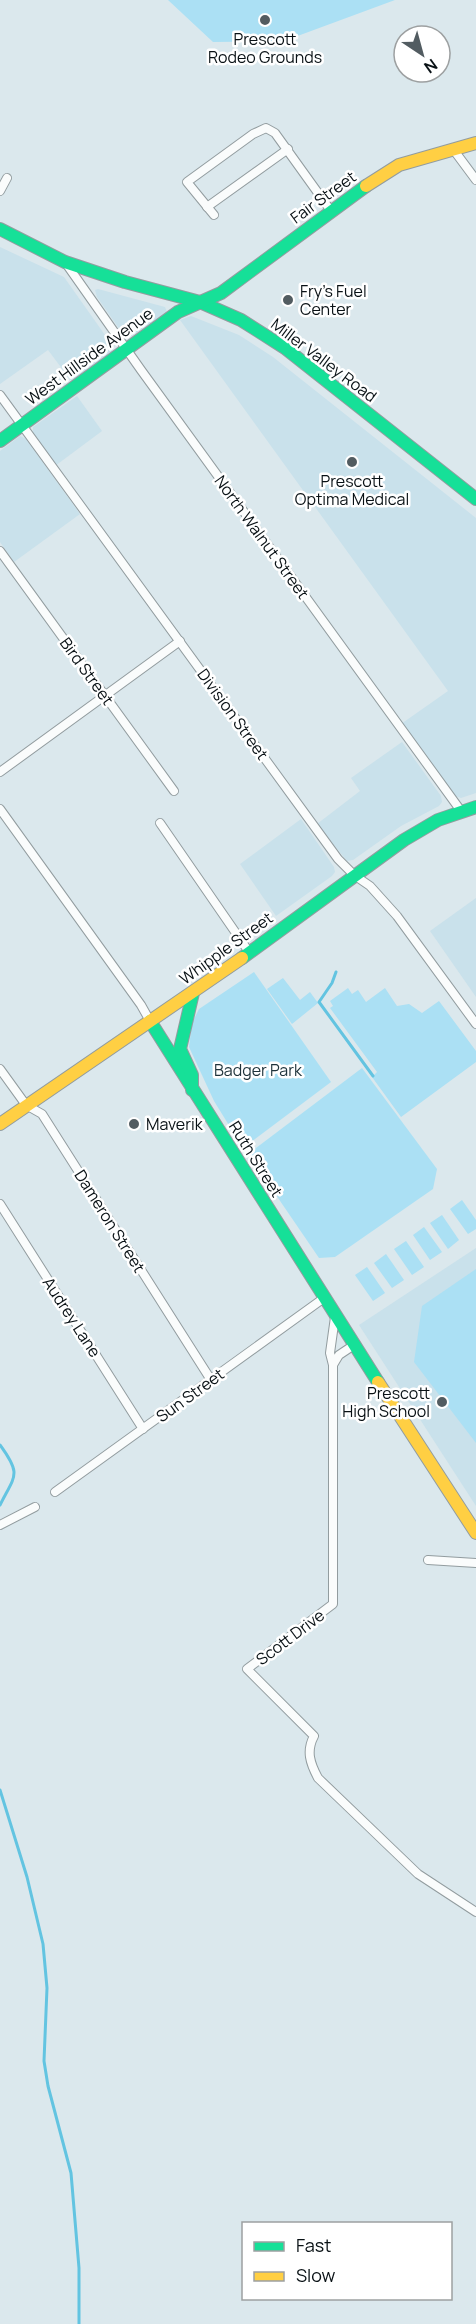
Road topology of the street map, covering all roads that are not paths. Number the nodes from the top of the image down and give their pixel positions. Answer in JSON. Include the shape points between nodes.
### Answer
{"nodes":[{"id":1,"x":476,"y":143,"type":"edge"},
{"id":2,"x":288,"y":149,"type":"junction"},
{"id":3,"x":453,"y":149,"type":"junction"},
{"id":4,"x":7,"y":178,"type":"dead end"},
{"id":5,"x":476,"y":180,"type":"edge"},
{"id":6,"x":0,"y":191,"type":"edge"},
{"id":7,"x":207,"y":207,"type":"junction"},
{"id":8,"x":331,"y":211,"type":"junction"},
{"id":9,"x":214,"y":215,"type":"dead end"},
{"id":10,"x":0,"y":230,"type":"edge"},
{"id":11,"x":65,"y":262,"type":"junction"},
{"id":12,"x":200,"y":302,"type":"junction"},
{"id":13,"x":126,"y":350,"type":"junction"},
{"id":14,"x":0,"y":395,"type":"edge"},
{"id":15,"x":21,"y":425,"type":"junction"},
{"id":16,"x":0,"y":441,"type":"edge"},
{"id":17,"x":476,"y":499,"type":"edge"},
{"id":18,"x":0,"y":551,"type":"edge"},
{"id":19,"x":180,"y":641,"type":"junction"},
{"id":20,"x":105,"y":694,"type":"junction"},
{"id":21,"x":0,"y":772,"type":"edge"},
{"id":22,"x":174,"y":791,"type":"dead end"},
{"id":23,"x":476,"y":807,"type":"edge"},
{"id":24,"x":0,"y":809,"type":"edge"},
{"id":25,"x":460,"y":811,"type":"junction"},
{"id":26,"x":160,"y":823,"type":"dead end"},
{"id":27,"x":354,"y":875,"type":"junction"},
{"id":28,"x":249,"y":952,"type":"junction"},
{"id":29,"x":193,"y":993,"type":"junction"},
{"id":30,"x":150,"y":1021,"type":"junction"},
{"id":31,"x":476,"y":1024,"type":"edge"},
{"id":32,"x":0,"y":1069,"type":"edge"},
{"id":33,"x":192,"y":1090,"type":"junction"},
{"id":34,"x":26,"y":1105,"type":"junction"},
{"id":35,"x":0,"y":1124,"type":"edge"},
{"id":36,"x":0,"y":1204,"type":"edge"},
{"id":37,"x":324,"y":1298,"type":"junction"},
{"id":38,"x":335,"y":1316,"type":"junction"},
{"id":39,"x":354,"y":1345,"type":"junction"},
{"id":40,"x":333,"y":1365,"type":"junction"},
{"id":41,"x":211,"y":1380,"type":"junction"},
{"id":42,"x":143,"y":1429,"type":"junction"},
{"id":43,"x":55,"y":1492,"type":"dead end"},
{"id":44,"x":35,"y":1507,"type":"dead end"},
{"id":45,"x":0,"y":1525,"type":"edge"},
{"id":46,"x":476,"y":1533,"type":"edge"},
{"id":47,"x":428,"y":1560,"type":"dead end"},
{"id":48,"x":476,"y":1563,"type":"edge"},
{"id":49,"x":476,"y":1912,"type":"edge"}],
"edges":[{"from":1,"to":3,"type":"main road","name":"Fair Street"},
{"from":2,"to":7,"type":"street"},
{"from":2,"to":7,"type":"street","via":[[266,128],[252,134],[188,182]]},
{"from":2,"to":8,"type":"street"},
{"from":3,"to":5,"type":"street"},
{"from":3,"to":8,"type":"main road","name":"Fair Street","via":[[399,165]]},
{"from":4,"to":6,"type":"street"},
{"from":7,"to":9,"type":"street"},
{"from":8,"to":12,"type":"main road","name":"Fair Street","via":[[221,293]]},
{"from":10,"to":11,"type":"main road","name":"Miller Valley Road"},
{"from":11,"to":12,"type":"main road","name":"Miller Valley Road"},
{"from":11,"to":13,"type":"street","name":"North Walnut Street"},
{"from":12,"to":13,"type":"main road","name":"West Hillside Avenue","via":[[178,312]]},
{"from":12,"to":17,"type":"main road","name":"Miller Valley Road","via":[[242,320],[285,348]]},
{"from":13,"to":15,"type":"main road","name":"West Hillside Avenue"},
{"from":13,"to":25,"type":"street","name":"North Walnut Street"},
{"from":14,"to":15,"type":"street","name":"Division Street"},
{"from":15,"to":16,"type":"main road","name":"West Hillside Avenue"},
{"from":15,"to":19,"type":"street","name":"Division Street"},
{"from":18,"to":20,"type":"street","name":"Bird Street"},
{"from":19,"to":20,"type":"street"},
{"from":19,"to":27,"type":"street","name":"Division Street","via":[[338,860]]},
{"from":20,"to":21,"type":"street"},
{"from":20,"to":22,"type":"street","name":"Bird Street"},
{"from":23,"to":25,"type":"main road","name":"Whipple Street"},
{"from":24,"to":30,"type":"street","name":"Ruth Street"},
{"from":25,"to":27,"type":"main road","name":"Whipple Street","via":[[412,835]]},
{"from":26,"to":28,"type":"street"},
{"from":27,"to":28,"type":"main road","name":"Whipple Street"},
{"from":27,"to":31,"type":"street","name":"Division Street","via":[[370,886],[397,916]]},
{"from":28,"to":29,"type":"main road","name":"Whipple Street"},
{"from":29,"to":30,"type":"main road","name":"Whipple Street"},
{"from":29,"to":33,"type":"main road","via":[[180,1049],[192,1076]]},
{"from":30,"to":33,"type":"main road","name":"Ruth Street"},
{"from":30,"to":34,"type":"main road","name":"Whipple Street"},
{"from":32,"to":34,"type":"street","name":"Dameron Street"},
{"from":33,"to":37,"type":"main road","name":"Ruth Street"},
{"from":34,"to":35,"type":"main road","name":"Whipple Street"},
{"from":34,"to":41,"type":"street","name":"Dameron Street","via":[[42,1114]]},
{"from":36,"to":42,"type":"street","name":"Audrey Lane"},
{"from":37,"to":38,"type":"main road","name":"Ruth Street"},
{"from":37,"to":41,"type":"street","name":"Sun Street"},
{"from":38,"to":39,"type":"main road","name":"Ruth Street"},
{"from":38,"to":40,"type":"street","name":"Scott Drive","via":[[330,1353]]},
{"from":39,"to":40,"type":"street","via":[[339,1355]]},
{"from":39,"to":46,"type":"main road","name":"Ruth Street"},
{"from":40,"to":49,"type":"street","name":"Scott Drive","via":[[333,1604],[247,1669],[314,1736],[310,1763],[318,1778],[418,1874]]},
{"from":41,"to":42,"type":"street","name":"Sun Street"},
{"from":42,"to":43,"type":"street","name":"Sun Street"},
{"from":44,"to":45,"type":"street"},
{"from":47,"to":48,"type":"street"}]}
